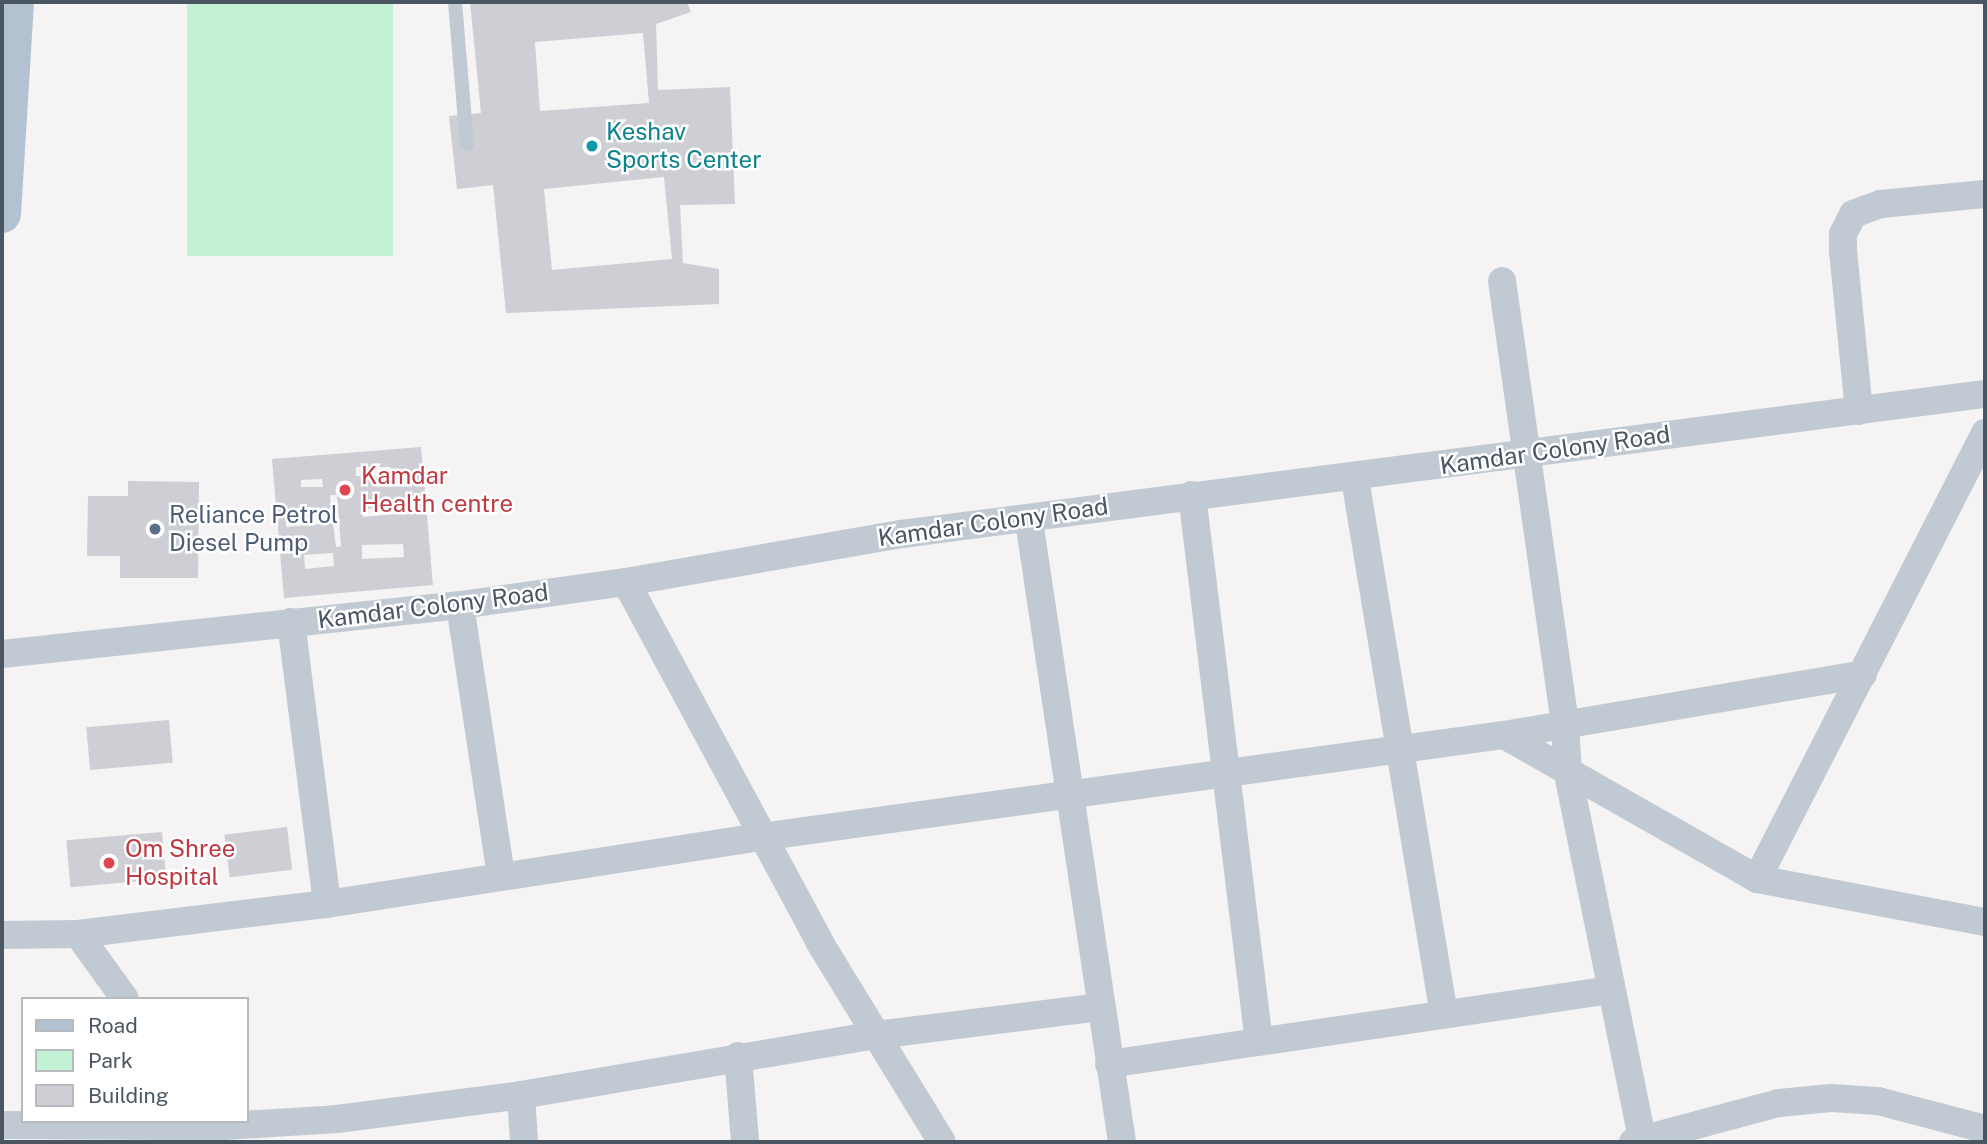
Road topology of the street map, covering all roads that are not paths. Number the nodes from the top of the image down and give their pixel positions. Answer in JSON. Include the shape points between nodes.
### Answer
{"nodes":[{"id":1,"x":15,"y":2,"type":"edge"},
{"id":2,"x":455,"y":2,"type":"edge"},
{"id":3,"x":467,"y":144,"type":"dead end"},
{"id":4,"x":1985,"y":194,"type":"edge"},
{"id":5,"x":2,"y":214,"type":"edge"},
{"id":6,"x":1502,"y":281,"type":"dead end"},
{"id":7,"x":1985,"y":394,"type":"edge"},
{"id":8,"x":1859,"y":411,"type":"junction"},
{"id":9,"x":1985,"y":433,"type":"edge"},
{"id":10,"x":1525,"y":454,"type":"junction"},
{"id":11,"x":1355,"y":478,"type":"junction"},
{"id":12,"x":1192,"y":495,"type":"junction"},
{"id":13,"x":1029,"y":521,"type":"junction"},
{"id":14,"x":626,"y":582,"type":"junction"},
{"id":15,"x":460,"y":605,"type":"junction"},
{"id":16,"x":291,"y":622,"type":"junction"},
{"id":17,"x":2,"y":654,"type":"edge"},
{"id":18,"x":1863,"y":674,"type":"junction"},
{"id":19,"x":1565,"y":724,"type":"junction"},
{"id":20,"x":1504,"y":735,"type":"junction"},
{"id":21,"x":1400,"y":750,"type":"junction"},
{"id":22,"x":1226,"y":774,"type":"junction"},
{"id":23,"x":1568,"y":774,"type":"junction"},
{"id":24,"x":1069,"y":796,"type":"junction"},
{"id":25,"x":761,"y":837,"type":"junction"},
{"id":26,"x":501,"y":877,"type":"junction"},
{"id":27,"x":1757,"y":879,"type":"junction"},
{"id":28,"x":327,"y":904,"type":"junction"},
{"id":29,"x":1983,"y":916,"type":"edge"},
{"id":30,"x":78,"y":934,"type":"junction"},
{"id":31,"x":2,"y":936,"type":"edge"},
{"id":32,"x":1611,"y":990,"type":"junction"},
{"id":33,"x":124,"y":997,"type":"edge"},
{"id":34,"x":1101,"y":1007,"type":"junction"},
{"id":35,"x":1444,"y":1015,"type":"junction"},
{"id":36,"x":876,"y":1035,"type":"junction"},
{"id":37,"x":1259,"y":1042,"type":"junction"},
{"id":38,"x":738,"y":1056,"type":"junction"},
{"id":39,"x":1109,"y":1064,"type":"junction"},
{"id":40,"x":521,"y":1095,"type":"junction"},
{"id":41,"x":2,"y":1125,"type":"edge"},
{"id":42,"x":1985,"y":1129,"type":"edge"},
{"id":43,"x":226,"y":1130,"type":"edge"},
{"id":44,"x":1937,"y":1131,"type":"edge"},
{"id":45,"x":1639,"y":1141,"type":"edge"},
{"id":46,"x":524,"y":1142,"type":"edge"},
{"id":47,"x":745,"y":1142,"type":"edge"},
{"id":48,"x":942,"y":1142,"type":"edge"},
{"id":49,"x":1122,"y":1142,"type":"edge"}],
"edges":[{"from":1,"to":5,"type":"main road"},
{"from":2,"to":3,"type":"lane"},
{"from":4,"to":8,"type":"street","via":[[1881,204],[1853,215],[1843,234],[1843,251]]},
{"from":6,"to":10,"type":"street"},
{"from":7,"to":8,"type":"street","name":"Kamdar Colony Road"},
{"from":8,"to":10,"type":"street","name":"Kamdar Colony Road"},
{"from":9,"to":18,"type":"street"},
{"from":10,"to":11,"type":"street","name":"Kamdar Colony Road"},
{"from":10,"to":19,"type":"street"},
{"from":11,"to":12,"type":"street","name":"Kamdar Colony Road"},
{"from":11,"to":21,"type":"street"},
{"from":12,"to":13,"type":"street","name":"Kamdar Colony Road"},
{"from":12,"to":22,"type":"street"},
{"from":13,"to":14,"type":"street","name":"Kamdar Colony Road","via":[[838,543]]},
{"from":13,"to":24,"type":"street"},
{"from":14,"to":15,"type":"street","name":"Kamdar Colony Road"},
{"from":14,"to":25,"type":"street"},
{"from":15,"to":16,"type":"street","name":"Kamdar Colony Road"},
{"from":15,"to":26,"type":"street"},
{"from":16,"to":17,"type":"street","name":"Kamdar Colony Road"},
{"from":16,"to":28,"type":"street"},
{"from":18,"to":19,"type":"street"},
{"from":18,"to":27,"type":"street"},
{"from":19,"to":20,"type":"street"},
{"from":19,"to":23,"type":"street"},
{"from":20,"to":21,"type":"street"},
{"from":20,"to":23,"type":"street"},
{"from":21,"to":22,"type":"street"},
{"from":21,"to":35,"type":"street"},
{"from":22,"to":24,"type":"street"},
{"from":22,"to":37,"type":"street"},
{"from":23,"to":27,"type":"street"},
{"from":23,"to":32,"type":"street"},
{"from":24,"to":25,"type":"street"},
{"from":24,"to":34,"type":"street"},
{"from":25,"to":26,"type":"street"},
{"from":25,"to":36,"type":"street"},
{"from":26,"to":28,"type":"street"},
{"from":27,"to":29,"type":"street"},
{"from":28,"to":30,"type":"street"},
{"from":30,"to":31,"type":"street"},
{"from":30,"to":33,"type":"street"},
{"from":32,"to":35,"type":"street"},
{"from":32,"to":45,"type":"street"},
{"from":34,"to":36,"type":"street"},
{"from":34,"to":39,"type":"street"},
{"from":35,"to":37,"type":"street"},
{"from":36,"to":38,"type":"street"},
{"from":36,"to":48,"type":"street"},
{"from":37,"to":39,"type":"street"},
{"from":38,"to":40,"type":"street"},
{"from":38,"to":47,"type":"street"},
{"from":39,"to":49,"type":"street"},
{"from":40,"to":43,"type":"street"},
{"from":40,"to":46,"type":"street"},
{"from":41,"to":43,"type":"street"},
{"from":42,"to":44,"type":"street"},
{"from":44,"to":45,"type":"street","via":[[1878,1101],[1831,1098],[1779,1103]]}]}
